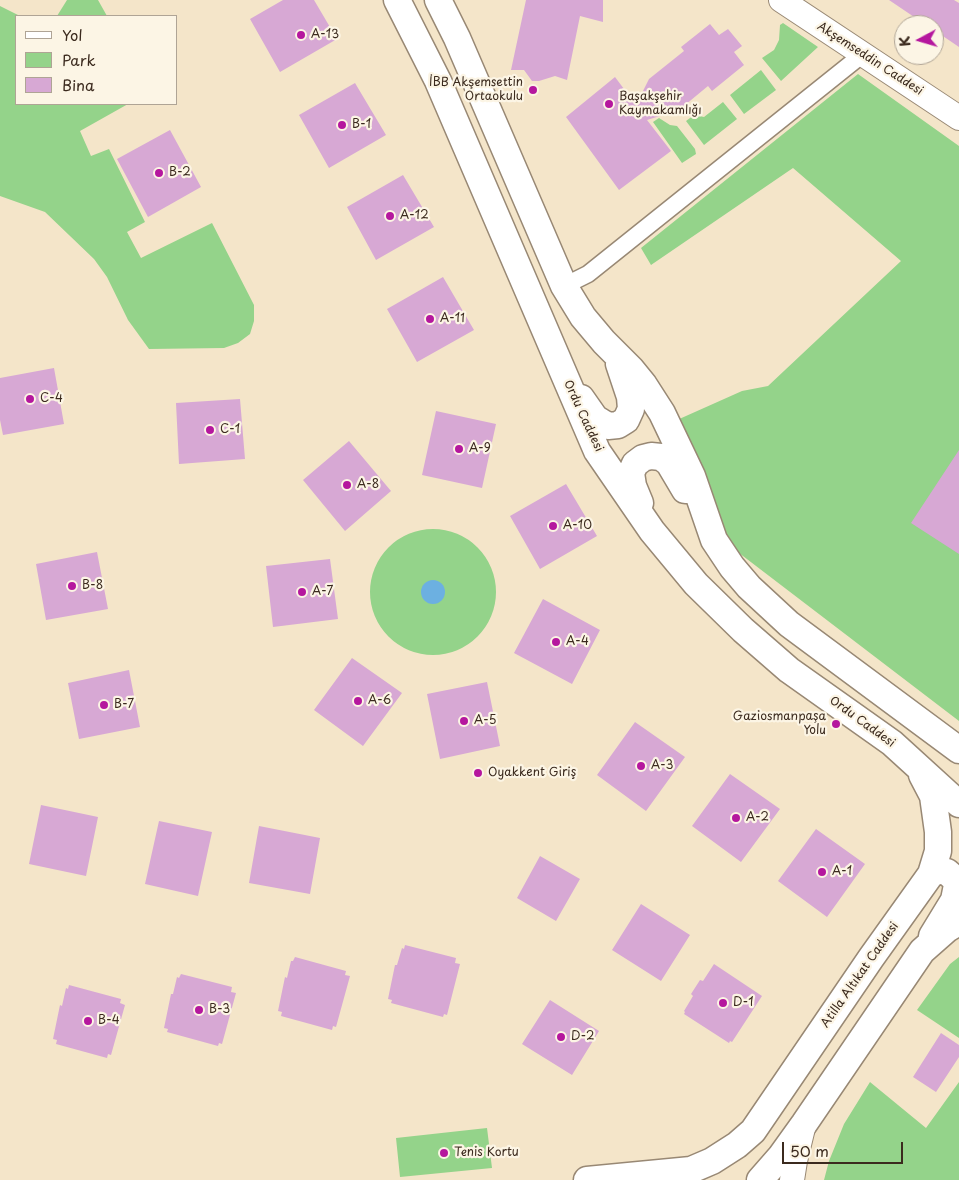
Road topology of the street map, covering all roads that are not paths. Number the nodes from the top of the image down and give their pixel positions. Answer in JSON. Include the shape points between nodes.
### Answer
{"nodes":[{"id":1,"x":397,"y":0,"type":"edge"},
{"id":2,"x":438,"y":0,"type":"edge"},
{"id":3,"x":781,"y":0,"type":"edge"},
{"id":4,"x":863,"y":54,"type":"junction"},
{"id":5,"x":959,"y":118,"type":"edge"},
{"id":6,"x":564,"y":286,"type":"junction"},
{"id":7,"x":616,"y":355,"type":"junction"},
{"id":8,"x":556,"y":359,"type":"junction"},
{"id":9,"x":652,"y":531,"type":"junction"},
{"id":10,"x":714,"y":540,"type":"junction"},
{"id":11,"x":956,"y":745,"type":"edge"},
{"id":12,"x":915,"y":762,"type":"junction"},
{"id":13,"x":959,"y":804,"type":"edge"},
{"id":14,"x":931,"y":874,"type":"junction"},
{"id":15,"x":959,"y":922,"type":"edge"},
{"id":16,"x":922,"y":951,"type":"junction"},
{"id":17,"x":804,"y":1124,"type":"junction"},
{"id":18,"x":587,"y":1180,"type":"edge"},
{"id":19,"x":760,"y":1180,"type":"edge"},
{"id":20,"x":792,"y":1180,"type":"edge"}],
"edges":[{"from":1,"to":8,"type":"main road","name":"Ordu Caddesi","via":[[438,81]]},
{"from":2,"to":6,"type":"main road"},
{"from":3,"to":4,"type":"street","name":"Akşemseddin Caddesi"},
{"from":4,"to":5,"type":"street","name":"Akşemseddin Caddesi"},
{"from":4,"to":6,"type":"street","via":[[588,274]]},
{"from":6,"to":7,"type":"main road","via":[[583,317]]},
{"from":7,"to":8,"type":"main road","via":[[631,410],[626,420],[608,426],[595,418]]},
{"from":7,"to":10,"type":"main road","via":[[640,380],[662,412],[692,476]]},
{"from":8,"to":9,"type":"main road","name":"Ordu Caddesi","via":[[597,451]]},
{"from":9,"to":10,"type":"main road","via":[[633,486],[631,473],[635,464],[651,456],[669,463]]},
{"from":9,"to":12,"type":"main road","name":"Ordu Caddesi","via":[[696,584],[743,630],[789,670]]},
{"from":10,"to":11,"type":"main road","via":[[732,567],[789,624]]},
{"from":12,"to":13,"type":"main road","name":"Ordu Caddesi"},
{"from":12,"to":14,"type":"main road","name":"Atilla Altıkat Caddesi","via":[[933,796],[937,814],[938,851]]},
{"from":14,"to":16,"type":"main road","via":[[947,872],[955,879],[956,892]]},
{"from":14,"to":18,"type":"main road","name":"Atilla Altıkat Caddesi","via":[[753,1131],[738,1145],[712,1162],[691,1170]]},
{"from":15,"to":16,"type":"main road"},
{"from":16,"to":17,"type":"main road"},
{"from":17,"to":19,"type":"main road"},
{"from":17,"to":20,"type":"street"}]}
